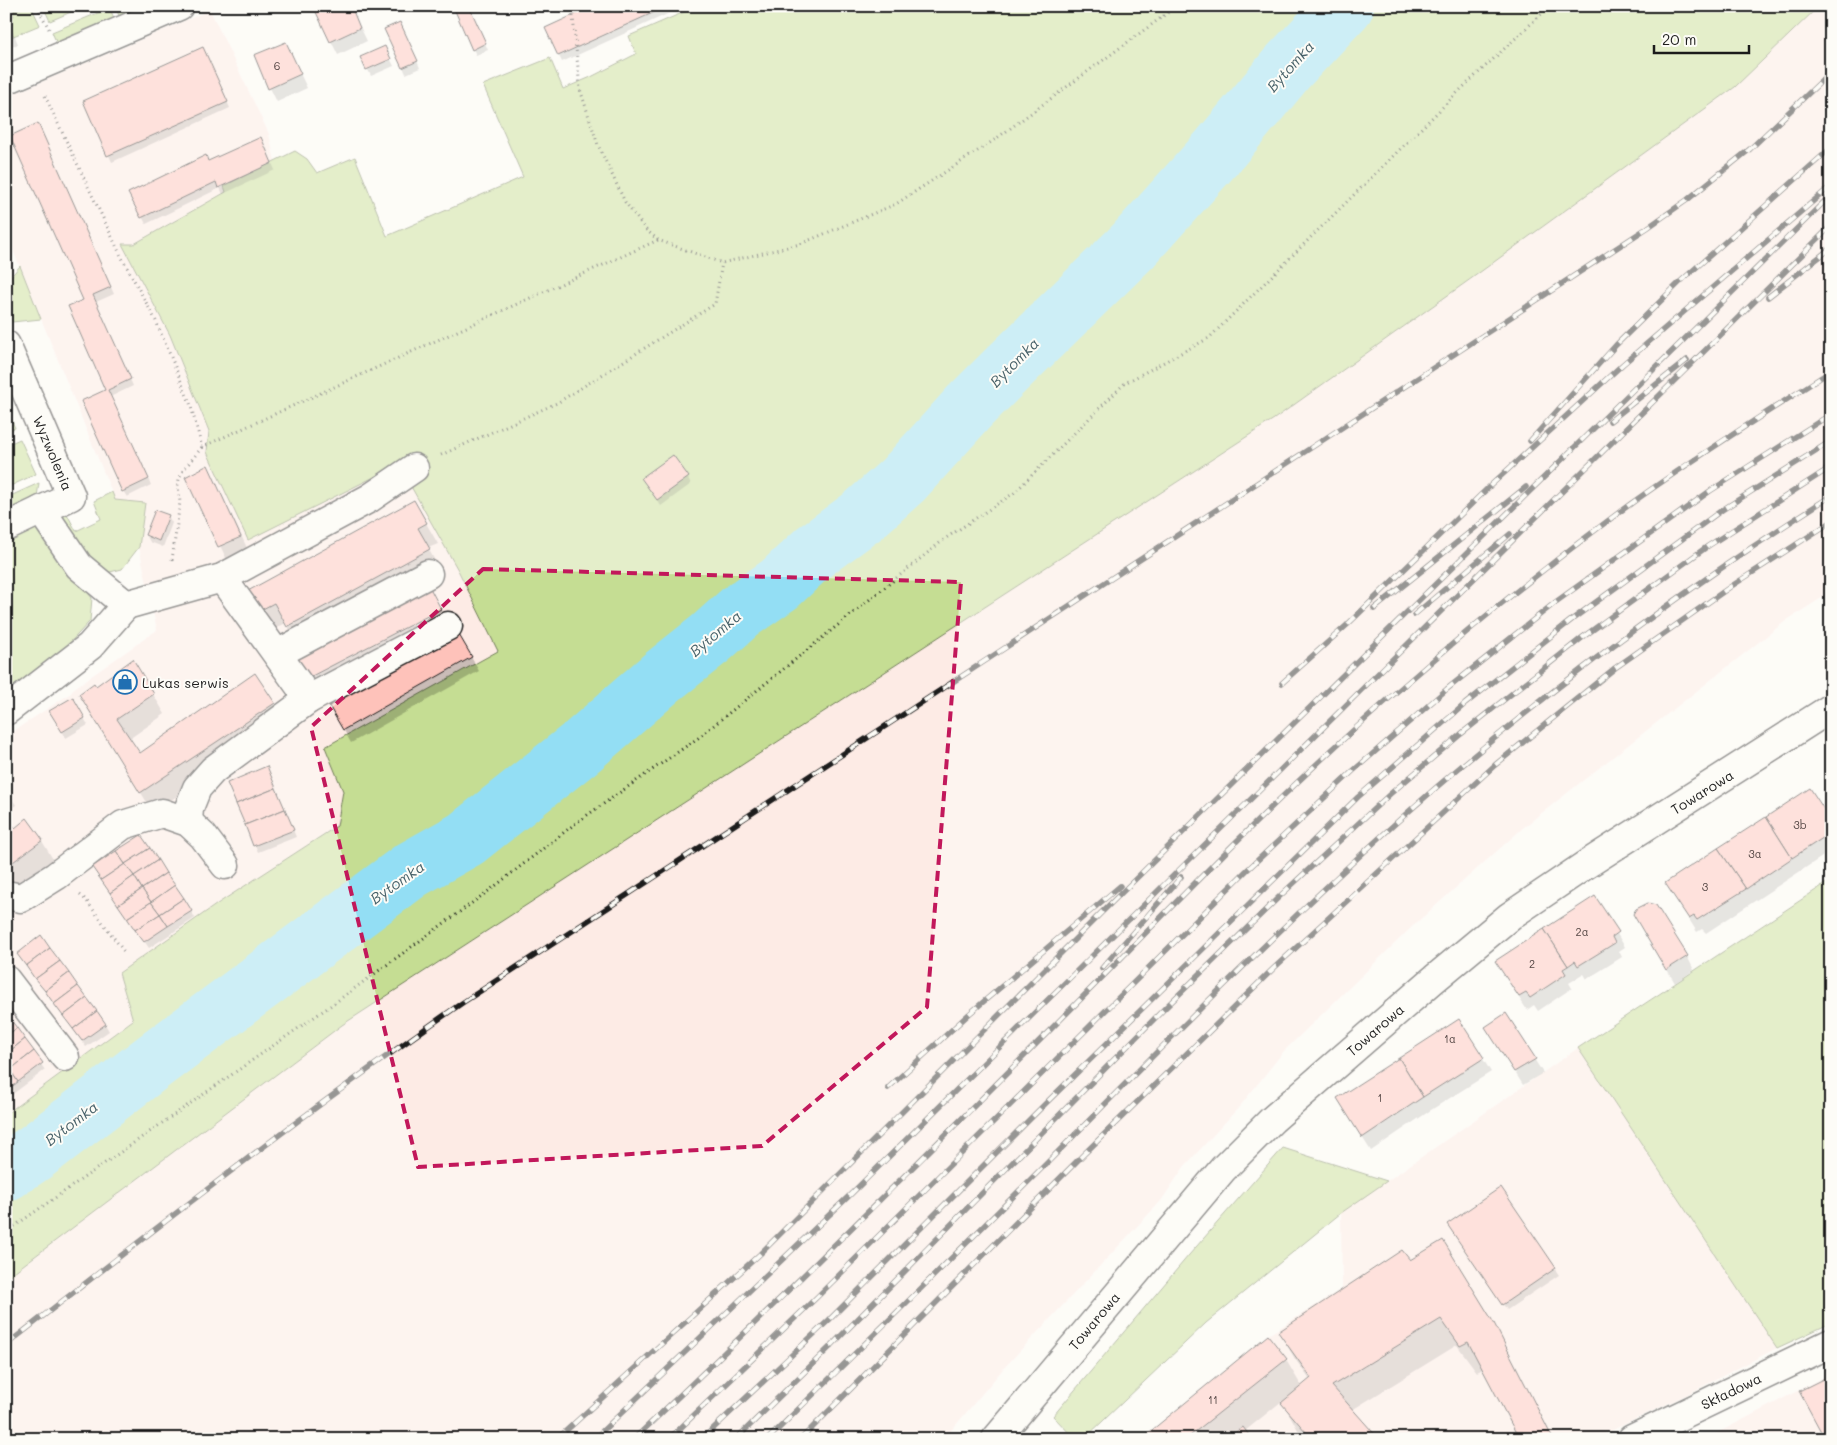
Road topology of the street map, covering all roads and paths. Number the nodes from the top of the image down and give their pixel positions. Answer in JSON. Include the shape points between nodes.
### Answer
{"nodes":[{"id":1,"x":38,"y":6,"type":"edge"},
{"id":2,"x":179,"y":6,"type":"edge"},
{"id":3,"x":572,"y":6,"type":"edge"},
{"id":4,"x":1177,"y":6,"type":"edge"},
{"id":5,"x":1550,"y":6,"type":"edge"},
{"id":6,"x":49,"y":30,"type":"dead end"},
{"id":7,"x":33,"y":68,"type":"junction"},
{"id":8,"x":6,"y":80,"type":"edge"},
{"id":9,"x":658,"y":240,"type":"junction"},
{"id":10,"x":722,"y":263,"type":"junction"},
{"id":11,"x":6,"y":345,"type":"edge"},
{"id":12,"x":202,"y":447,"type":"junction"},
{"id":13,"x":414,"y":468,"type":"joint"},
{"id":14,"x":41,"y":510,"type":"junction"},
{"id":15,"x":6,"y":526,"type":"edge"},
{"id":16,"x":428,"y":574,"type":"dead end"},
{"id":17,"x":222,"y":578,"type":"junction"},
{"id":18,"x":166,"y":594,"type":"junction"},
{"id":19,"x":126,"y":605,"type":"junction"},
{"id":20,"x":448,"y":626,"type":"dead end"},
{"id":21,"x":277,"y":654,"type":"junction"},
{"id":22,"x":309,"y":698,"type":"junction"},
{"id":23,"x":1831,"y":708,"type":"edge"},
{"id":24,"x":6,"y":711,"type":"edge"},
{"id":25,"x":188,"y":822,"type":"junction"},
{"id":26,"x":225,"y":865,"type":"dead end"},
{"id":27,"x":56,"y":876,"type":"junction"},
{"id":28,"x":6,"y":896,"type":"edge"},
{"id":29,"x":125,"y":953,"type":"dead end"},
{"id":30,"x":6,"y":980,"type":"edge"},
{"id":31,"x":66,"y":1057,"type":"dead end"},
{"id":32,"x":6,"y":1232,"type":"edge"},
{"id":33,"x":1831,"y":1343,"type":"edge"},
{"id":34,"x":996,"y":1439,"type":"edge"},
{"id":35,"x":1632,"y":1439,"type":"edge"}],
"edges":[{"from":1,"to":6,"type":"path"},
{"from":2,"to":7,"type":"street"},
{"from":3,"to":9,"type":"path","via":[[580,89],[598,145],[625,202],[645,229]]},
{"from":4,"to":10,"type":"path","via":[[992,141],[896,204],[800,244]]},
{"from":5,"to":32,"type":"path","via":[[1458,92],[1209,338],[1125,383],[1014,493],[946,538],[698,738],[576,823],[333,1004]]},
{"from":7,"to":8,"type":"street"},
{"from":7,"to":12,"type":"path","via":[[156,321],[190,403]]},
{"from":9,"to":10,"type":"path"},
{"from":9,"to":12,"type":"path"},
{"from":10,"to":13,"type":"path","via":[[715,304],[557,403]]},
{"from":11,"to":14,"type":"street","name":"Wyzwolenia","via":[[71,496]]},
{"from":12,"to":18,"type":"path","via":[[179,479],[180,502]]},
{"from":13,"to":17,"type":"street","via":[[370,498]]},
{"from":14,"to":15,"type":"street","name":"Wyzwolenia"},
{"from":14,"to":19,"type":"street","via":[[79,566]]},
{"from":16,"to":21,"type":"street"},
{"from":17,"to":18,"type":"street"},
{"from":17,"to":21,"type":"street"},
{"from":18,"to":19,"type":"street"},
{"from":19,"to":24,"type":"street","via":[[90,646]]},
{"from":20,"to":22,"type":"street"},
{"from":21,"to":22,"type":"street"},
{"from":22,"to":25,"type":"street","via":[[213,770],[197,788],[189,808]]},
{"from":23,"to":34,"type":"street","name":"Towarowa","via":[[1510,916],[1272,1120],[1223,1169]]},
{"from":25,"to":26,"type":"street"},
{"from":25,"to":27,"type":"street","via":[[162,813],[123,825]]},
{"from":27,"to":28,"type":"street","via":[[21,898]]},
{"from":27,"to":29,"type":"path","via":[[86,900]]},
{"from":30,"to":31,"type":"street"},
{"from":33,"to":35,"type":"street","name":"Składowa"}]}
